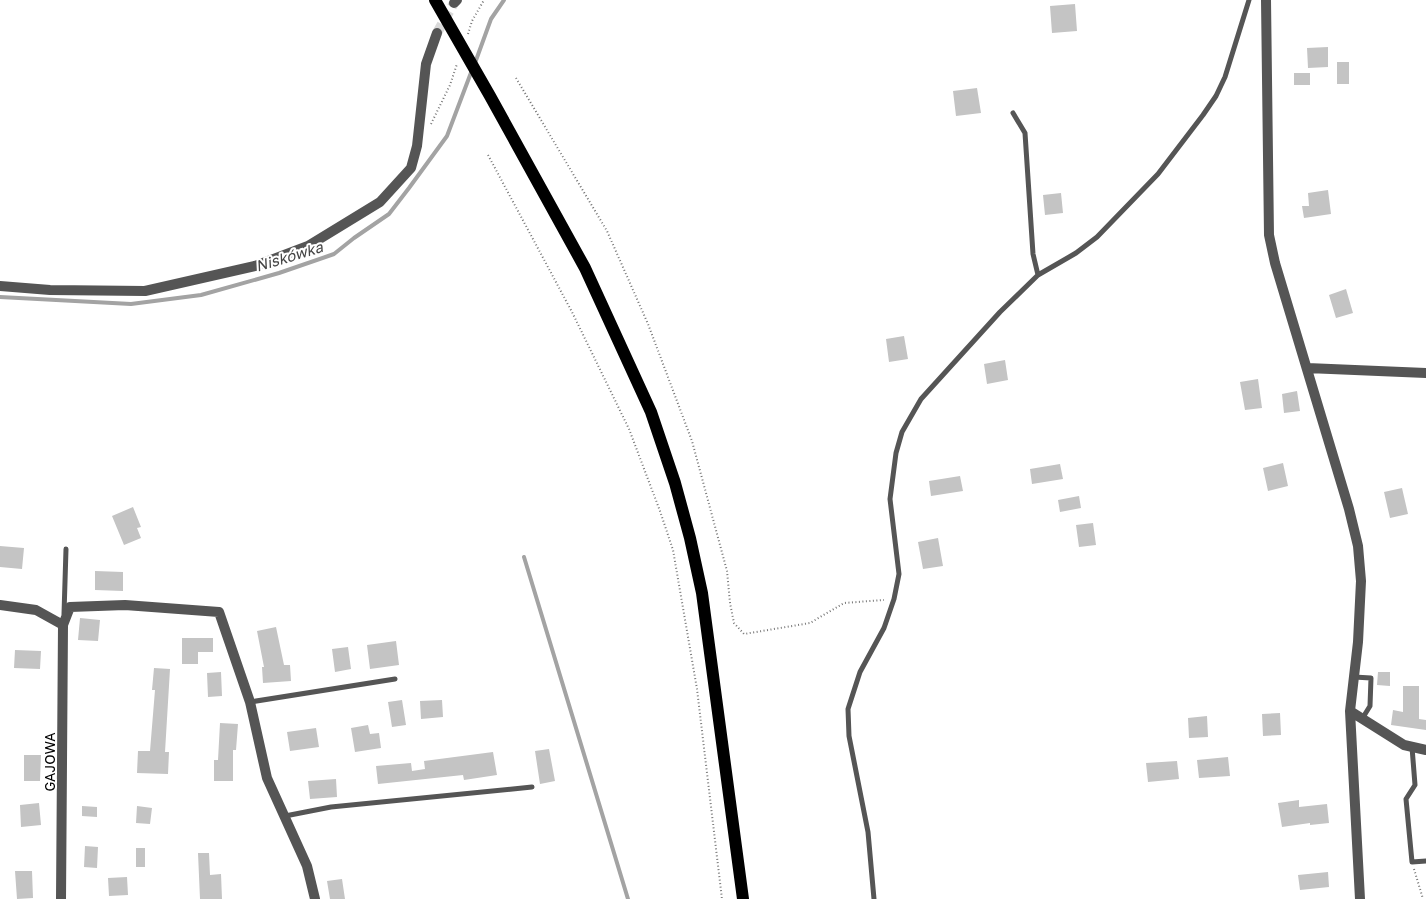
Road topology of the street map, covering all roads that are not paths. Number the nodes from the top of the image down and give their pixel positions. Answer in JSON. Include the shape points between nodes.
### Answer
{"nodes":[{"id":1,"x":1249,"y":0,"type":"edge"},
{"id":2,"x":1266,"y":0,"type":"edge"},
{"id":3,"x":438,"y":5,"type":"edge"},
{"id":4,"x":437,"y":33,"type":"tunnel mouth"},
{"id":5,"x":1012,"y":113,"type":"dead end"},
{"id":6,"x":1038,"y":275,"type":"junction"},
{"id":7,"x":0,"y":286,"type":"edge"},
{"id":8,"x":1307,"y":368,"type":"junction"},
{"id":9,"x":1426,"y":373,"type":"edge"},
{"id":10,"x":66,"y":549,"type":"dead end"},
{"id":11,"x":0,"y":605,"type":"edge"},
{"id":12,"x":64,"y":625,"type":"junction"},
{"id":13,"x":1354,"y":676,"type":"junction"},
{"id":14,"x":395,"y":679,"type":"dead end"},
{"id":15,"x":250,"y":702,"type":"junction"},
{"id":16,"x":1350,"y":711,"type":"junction"},
{"id":17,"x":1362,"y":719,"type":"junction"},
{"id":18,"x":1412,"y":747,"type":"junction"},
{"id":19,"x":1426,"y":750,"type":"edge"},
{"id":20,"x":532,"y":787,"type":"dead end"},
{"id":21,"x":285,"y":816,"type":"junction"},
{"id":22,"x":1426,"y":861,"type":"edge"},
{"id":23,"x":61,"y":899,"type":"edge"},
{"id":24,"x":315,"y":899,"type":"edge"},
{"id":25,"x":743,"y":899,"type":"edge"},
{"id":26,"x":874,"y":899,"type":"edge"},
{"id":27,"x":1360,"y":899,"type":"edge"}],
"edges":[{"from":1,"to":6,"type":"lane","via":[[1225,77],[1192,130],[1158,174],[1097,237]]},
{"from":2,"to":8,"type":"street","via":[[1270,235],[1275,263]]},
{"from":3,"to":25,"type":"main road","via":[[585,268],[651,412],[675,483],[702,593]]},
{"from":4,"to":7,"type":"street","via":[[426,64],[418,146],[411,168],[380,202],[308,246],[255,266],[145,291]]},
{"from":5,"to":6,"type":"lane","via":[[1025,133],[1033,254]]},
{"from":6,"to":26,"type":"lane","via":[[921,399],[902,432],[896,453],[890,499],[899,574],[884,628],[860,672],[848,709],[849,736],[868,832]]},
{"from":8,"to":9,"type":"street"},
{"from":8,"to":13,"type":"street","via":[[1358,546],[1361,581]]},
{"from":10,"to":12,"type":"lane"},
{"from":11,"to":12,"type":"street","via":[[36,610]]},
{"from":12,"to":15,"type":"street","via":[[70,607],[125,605],[219,612]]},
{"from":12,"to":23,"type":"street","name":"GAJOWA"},
{"from":13,"to":16,"type":"street"},
{"from":13,"to":17,"type":"lane","via":[[1371,678],[1370,706]]},
{"from":14,"to":15,"type":"lane"},
{"from":15,"to":21,"type":"street","via":[[267,778]]},
{"from":16,"to":17,"type":"street"},
{"from":16,"to":27,"type":"street"},
{"from":17,"to":18,"type":"street"},
{"from":18,"to":19,"type":"street"},
{"from":18,"to":22,"type":"lane","via":[[1415,784],[1406,799],[1412,862]]},
{"from":20,"to":21,"type":"lane","via":[[331,807]]},
{"from":21,"to":24,"type":"street","via":[[307,866]]}]}
